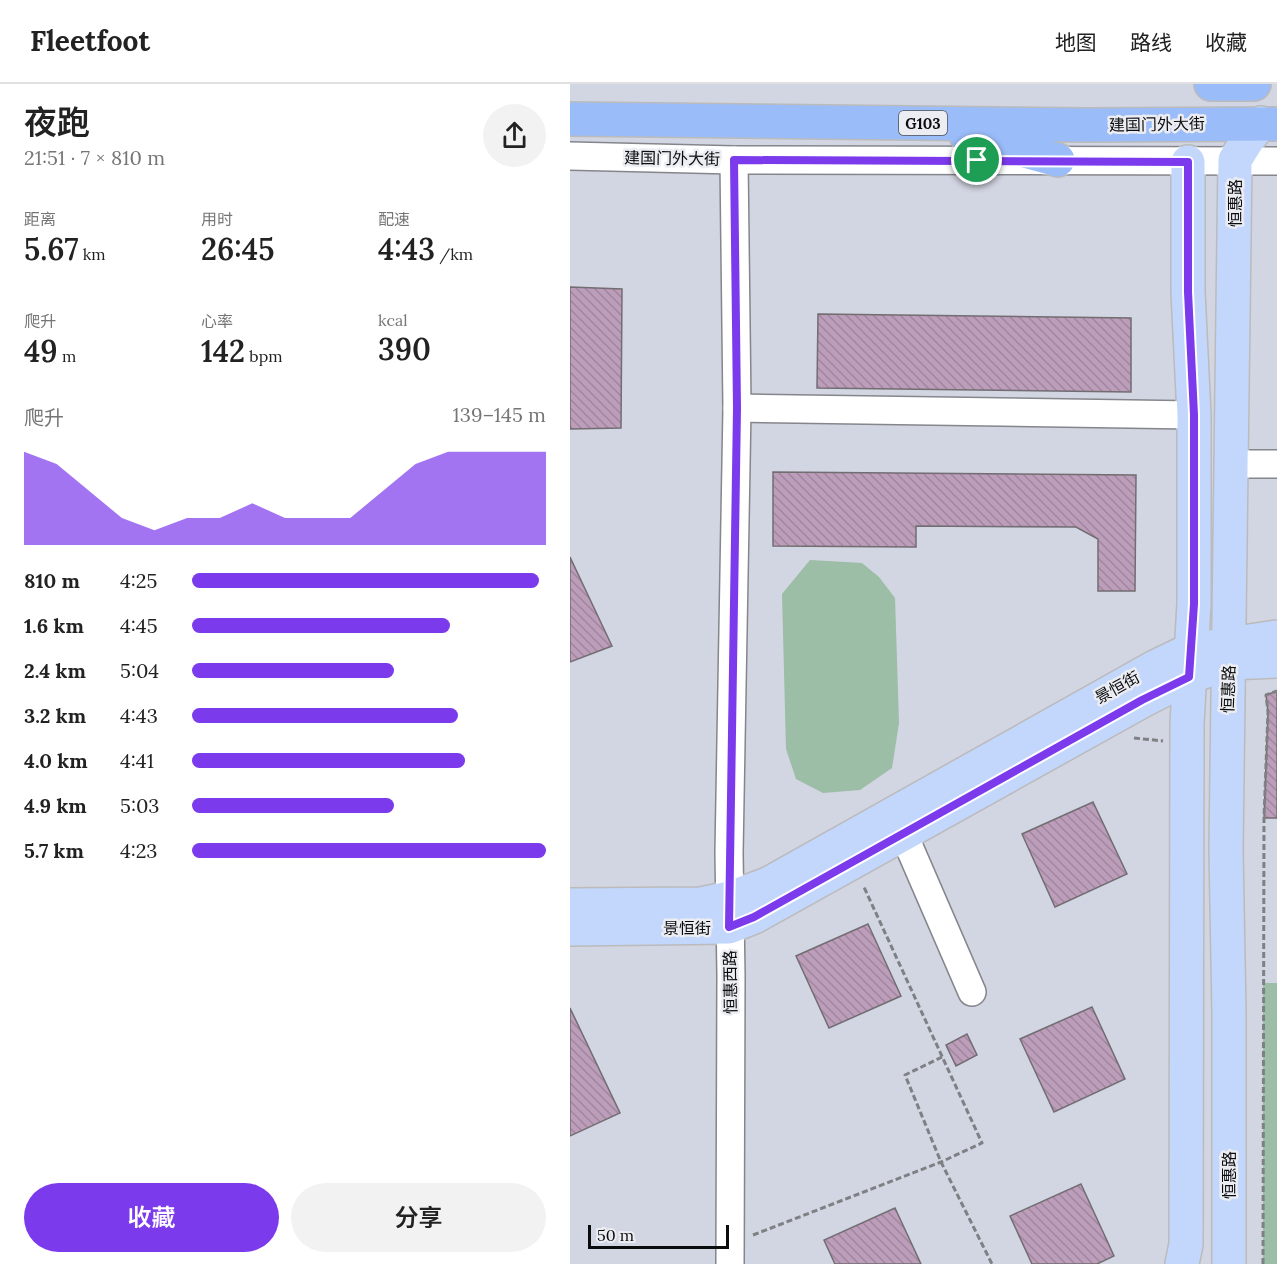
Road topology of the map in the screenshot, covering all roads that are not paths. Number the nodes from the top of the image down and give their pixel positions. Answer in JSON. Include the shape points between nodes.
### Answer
{"nodes":[{"id":1,"x":1211,"y":84,"type":"edge"},
{"id":2,"x":1238,"y":84,"type":"edge"},
{"id":3,"x":1254,"y":84,"type":"edge"},
{"id":4,"x":570,"y":119,"type":"edge"},
{"id":5,"x":921,"y":123,"type":"junction"},
{"id":6,"x":1269,"y":123,"type":"edge"},
{"id":7,"x":570,"y":156,"type":"edge"},
{"id":8,"x":734,"y":160,"type":"junction"},
{"id":9,"x":1058,"y":160,"type":"junction"},
{"id":10,"x":1235,"y":160,"type":"junction"},
{"id":11,"x":1277,"y":161,"type":"edge"},
{"id":12,"x":1188,"y":162,"type":"junction"},
{"id":13,"x":1188,"y":220,"type":"junction"},
{"id":14,"x":1232,"y":397,"type":"junction"},
{"id":15,"x":737,"y":408,"type":"junction"},
{"id":16,"x":1194,"y":415,"type":"junction"},
{"id":17,"x":1231,"y":464,"type":"junction"},
{"id":18,"x":1277,"y":464,"type":"edge"},
{"id":19,"x":1277,"y":637,"type":"edge"},
{"id":20,"x":1229,"y":653,"type":"junction"},
{"id":21,"x":1277,"y":661,"type":"edge"},
{"id":22,"x":1190,"y":663,"type":"junction"},
{"id":23,"x":904,"y":835,"type":"junction"},
{"id":24,"x":570,"y":905,"type":"edge"},
{"id":25,"x":730,"y":913,"type":"junction"},
{"id":26,"x":570,"y":929,"type":"edge"},
{"id":27,"x":972,"y":992,"type":"dead end"},
{"id":28,"x":730,"y":1254,"type":"edge"},
{"id":29,"x":1186,"y":1257,"type":"edge"},
{"id":30,"x":1229,"y":1264,"type":"edge"}],
"edges":[{"from":1,"to":2,"type":"highway"},
{"from":2,"to":3,"type":"highway"},
{"from":4,"to":5,"type":"highway","name":"建国门外大街","number":"G103"},
{"from":5,"to":6,"type":"highway","name":"建国门外大街","number":"G103"},
{"from":5,"to":9,"type":"highway"},
{"from":6,"to":10,"type":"main road","name":"恒惠路","via":[[1248,139]]},
{"from":7,"to":8,"type":"street","name":"建国门外大街"},
{"from":8,"to":9,"type":"street","name":"建国门外大街"},
{"from":8,"to":15,"type":"street","name":"恒惠西路"},
{"from":9,"to":12,"type":"street","name":"建国门外大街"},
{"from":10,"to":11,"type":"street","name":"建国门外大街"},
{"from":10,"to":12,"type":"street","name":"建国门外大街"},
{"from":10,"to":14,"type":"main road","name":"恒惠路"},
{"from":12,"to":13,"type":"main road"},
{"from":13,"to":14,"type":"main road","via":[[1215,220],[1226,235]]},
{"from":13,"to":16,"type":"main road"},
{"from":14,"to":17,"type":"main road","name":"恒惠路"},
{"from":15,"to":16,"type":"street"},
{"from":15,"to":25,"type":"street","name":"恒惠西路"},
{"from":16,"to":22,"type":"main road","via":[[1194,604]]},
{"from":17,"to":18,"type":"street"},
{"from":17,"to":20,"type":"main road","name":"恒惠路"},
{"from":19,"to":20,"type":"main road","name":"景恒街"},
{"from":20,"to":21,"type":"main road","name":"景恒街"},
{"from":20,"to":22,"type":"main road","name":"景恒街"},
{"from":20,"to":30,"type":"main road","name":"恒惠路"},
{"from":22,"to":23,"type":"main road","name":"景恒街","via":[[1142,700]]},
{"from":22,"to":25,"type":"main road","name":"景恒街","via":[[1145,672],[768,884]]},
{"from":22,"to":29,"type":"main road","via":[[1186,723]]},
{"from":23,"to":25,"type":"main road","name":"景恒街","via":[[754,917]]},
{"from":23,"to":27,"type":"street"},
{"from":24,"to":25,"type":"main road","name":"景恒街","via":[[701,904]]},
{"from":25,"to":26,"type":"main road","name":"景恒街"},
{"from":25,"to":28,"type":"street","name":"恒惠西路"}]}
